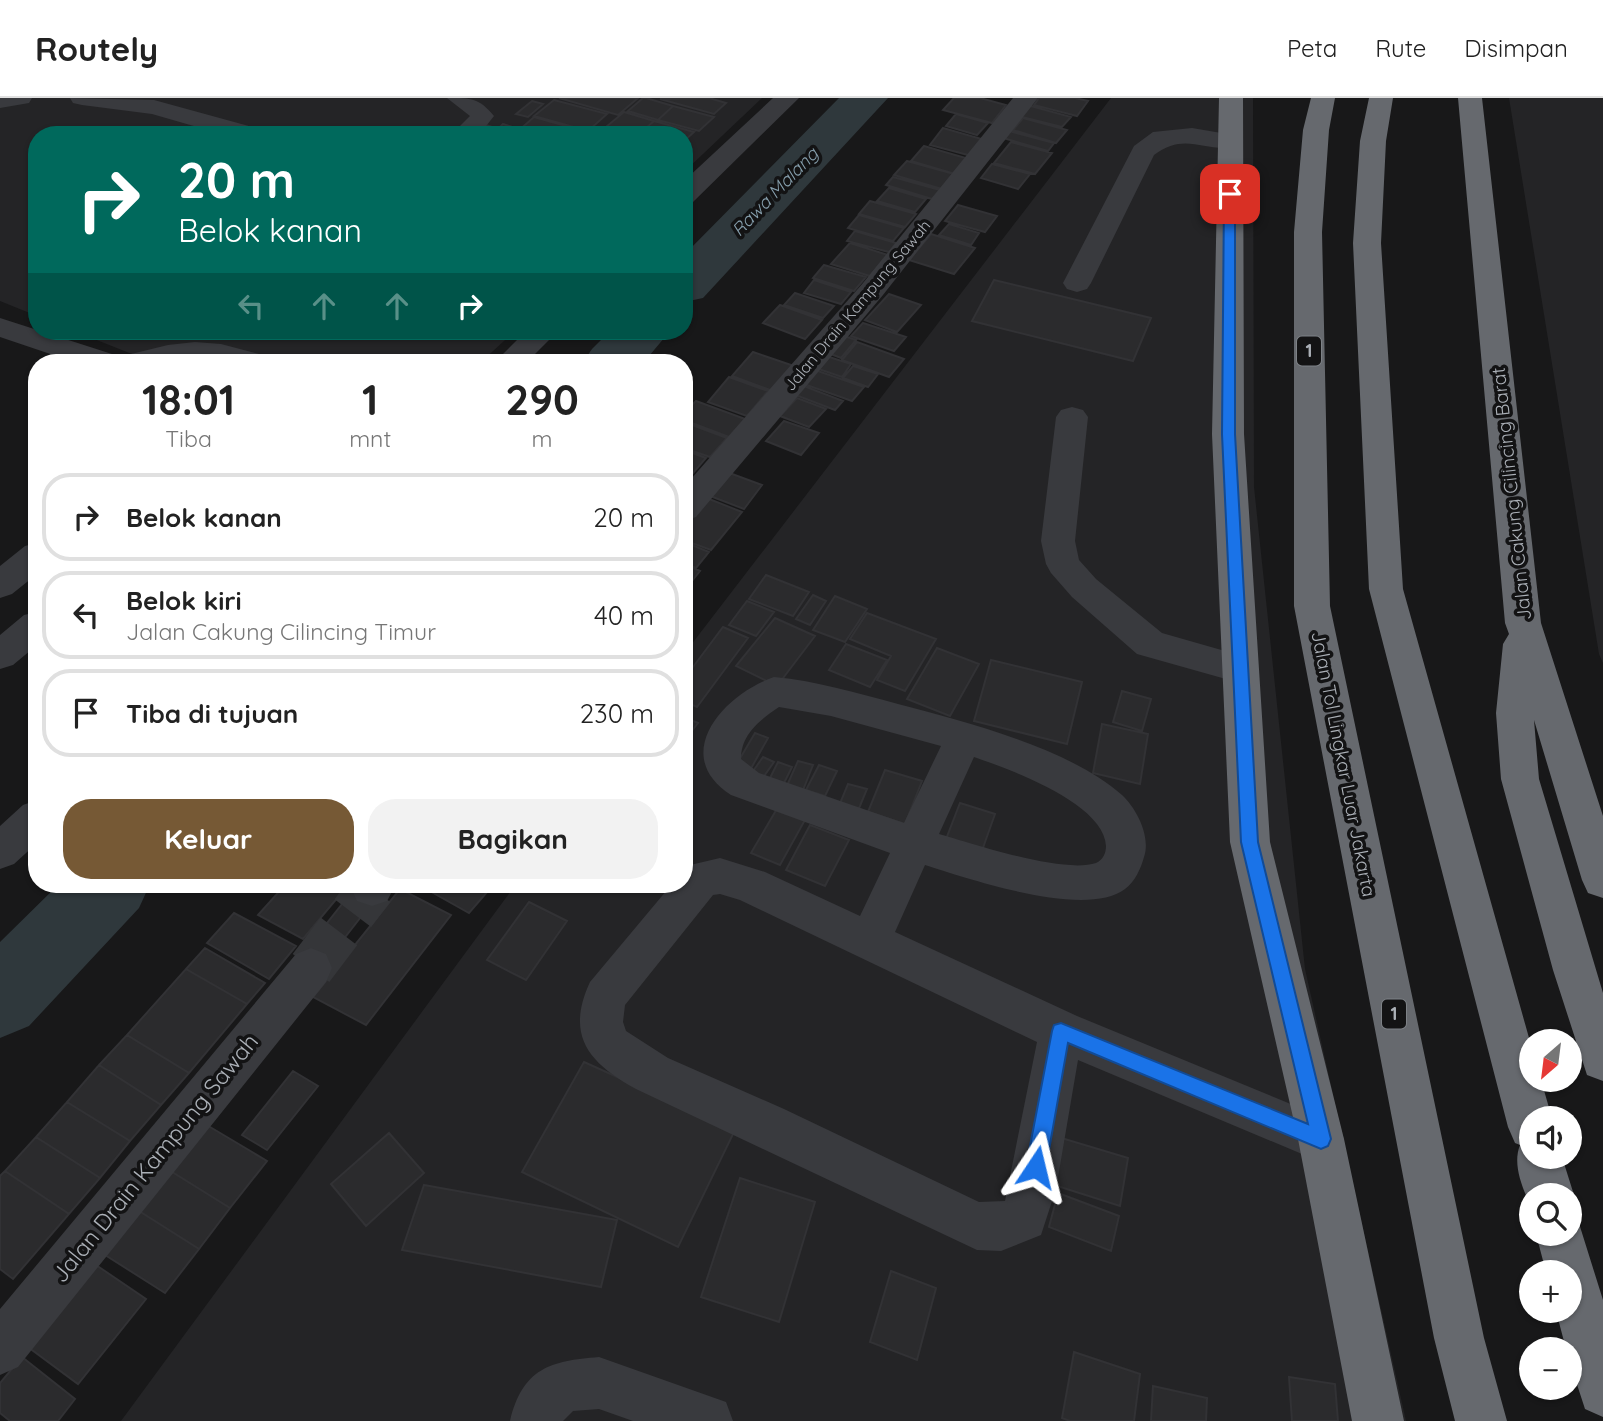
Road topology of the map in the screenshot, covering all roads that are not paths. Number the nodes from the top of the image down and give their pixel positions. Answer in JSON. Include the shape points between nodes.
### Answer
{"nodes":[{"id":1,"x":20,"y":98,"type":"edge"},
{"id":2,"x":82,"y":98,"type":"edge"},
{"id":3,"x":787,"y":98,"type":"edge"},
{"id":4,"x":1026,"y":98,"type":"edge"},
{"id":5,"x":1231,"y":98,"type":"edge"},
{"id":6,"x":1323,"y":98,"type":"edge"},
{"id":7,"x":1381,"y":98,"type":"edge"},
{"id":8,"x":1470,"y":98,"type":"edge"},
{"id":9,"x":0,"y":101,"type":"edge"},
{"id":10,"x":477,"y":102,"type":"edge"},
{"id":11,"x":222,"y":126,"type":"edge"},
{"id":12,"x":474,"y":126,"type":"edge"},
{"id":13,"x":1230,"y":141,"type":"junction"},
{"id":14,"x":693,"y":187,"type":"edge"},
{"id":15,"x":1077,"y":283,"type":"dead end"},
{"id":16,"x":0,"y":327,"type":"edge"},
{"id":17,"x":28,"y":336,"type":"edge"},
{"id":18,"x":39,"y":340,"type":"edge"},
{"id":19,"x":533,"y":340,"type":"edge"},
{"id":20,"x":80,"y":354,"type":"edge"},
{"id":21,"x":165,"y":354,"type":"edge"},
{"id":22,"x":218,"y":354,"type":"edge"},
{"id":23,"x":518,"y":354,"type":"edge"},
{"id":24,"x":1072,"y":417,"type":"dead end"},
{"id":25,"x":693,"y":499,"type":"edge"},
{"id":26,"x":28,"y":562,"type":"edge"},
{"id":27,"x":0,"y":585,"type":"edge"},
{"id":28,"x":1523,"y":624,"type":"junction"},
{"id":29,"x":28,"y":633,"type":"edge"},
{"id":30,"x":0,"y":656,"type":"edge"},
{"id":31,"x":1240,"y":669,"type":"junction"},
{"id":32,"x":964,"y":737,"type":"junction"},
{"id":33,"x":28,"y":826,"type":"edge"},
{"id":34,"x":916,"y":844,"type":"junction"},
{"id":35,"x":0,"y":852,"type":"edge"},
{"id":36,"x":1603,"y":880,"type":"edge"},
{"id":37,"x":693,"y":889,"type":"edge"},
{"id":38,"x":690,"y":893,"type":"edge"},
{"id":39,"x":870,"y":940,"type":"junction"},
{"id":40,"x":311,"y":968,"type":"tunnel mouth"},
{"id":41,"x":1061,"y":1031,"type":"junction"},
{"id":42,"x":1603,"y":1060,"type":"edge"},
{"id":43,"x":1525,"y":1106,"type":"edge"},
{"id":44,"x":1321,"y":1139,"type":"junction"},
{"id":45,"x":1563,"y":1246,"type":"edge"},
{"id":46,"x":0,"y":1349,"type":"edge"},
{"id":47,"x":1603,"y":1391,"type":"edge"},
{"id":48,"x":536,"y":1421,"type":"edge"},
{"id":49,"x":708,"y":1421,"type":"edge"},
{"id":50,"x":1378,"y":1421,"type":"edge"},
{"id":51,"x":1481,"y":1421,"type":"edge"}],
"edges":[{"from":1,"to":9,"type":"street"},
{"from":2,"to":11,"type":"street","via":[[153,107]]},
{"from":3,"to":14,"type":"street"},
{"from":4,"to":25,"type":"street","name":"Jalan Drain Kampung Sawah","via":[[873,289]]},
{"from":5,"to":13,"type":"highway"},
{"from":6,"to":51,"type":"highway","name":"Jalan Tol Lingkar Luar Jakarta","number":"1","via":[[1308,232],[1312,606],[1457,1324]]},
{"from":7,"to":43,"type":"highway","via":[[1373,141],[1367,243],[1386,589]]},
{"from":8,"to":28,"type":"highway","name":"Jalan Cakung Cilincing Barat"},
{"from":10,"to":12,"type":"street","via":[[482,116]]},
{"from":13,"to":15,"type":"street","via":[[1162,137],[1143,151]]},
{"from":13,"to":31,"type":"highway","via":[[1228,434]]},
{"from":16,"to":17,"type":"street"},
{"from":18,"to":20,"type":"street"},
{"from":19,"to":23,"type":"street"},
{"from":21,"to":22,"type":"street","via":[[178,350]]},
{"from":24,"to":31,"type":"street","via":[[1058,541],[1063,564],[1150,645]]},
{"from":26,"to":27,"type":"street"},
{"from":28,"to":36,"type":"highway","name":"Jalan Cakung Cilincing Barat"},
{"from":28,"to":42,"type":"highway","via":[[1515,713],[1520,779]]},
{"from":29,"to":30,"type":"street"},
{"from":31,"to":44,"type":"highway","via":[[1250,842]]},
{"from":32,"to":34,"type":"street"},
{"from":32,"to":34,"type":"street","via":[[1038,767],[1103,802],[1125,833],[1122,862],[1112,876],[1081,884],[1018,873]]},
{"from":32,"to":34,"type":"street","via":[[808,696],[774,692],[754,702],[726,736],[722,761],[728,772],[745,784]]},
{"from":33,"to":35,"type":"street"},
{"from":34,"to":39,"type":"street"},
{"from":37,"to":39,"type":"street","via":[[701,879],[720,876]]},
{"from":38,"to":41,"type":"street","via":[[605,996],[600,1014],[602,1036],[611,1048],[653,1074],[977,1226],[1001,1227],[1024,1218]]},
{"from":39,"to":41,"type":"street"},
{"from":40,"to":46,"type":"street","name":"Jalan Drain Kampung Sawah"},
{"from":41,"to":44,"type":"street"},
{"from":44,"to":50,"type":"highway"},
{"from":45,"to":47,"type":"highway"},
{"from":48,"to":49,"type":"street","via":[[539,1408],[562,1386],[599,1383]]}]}
